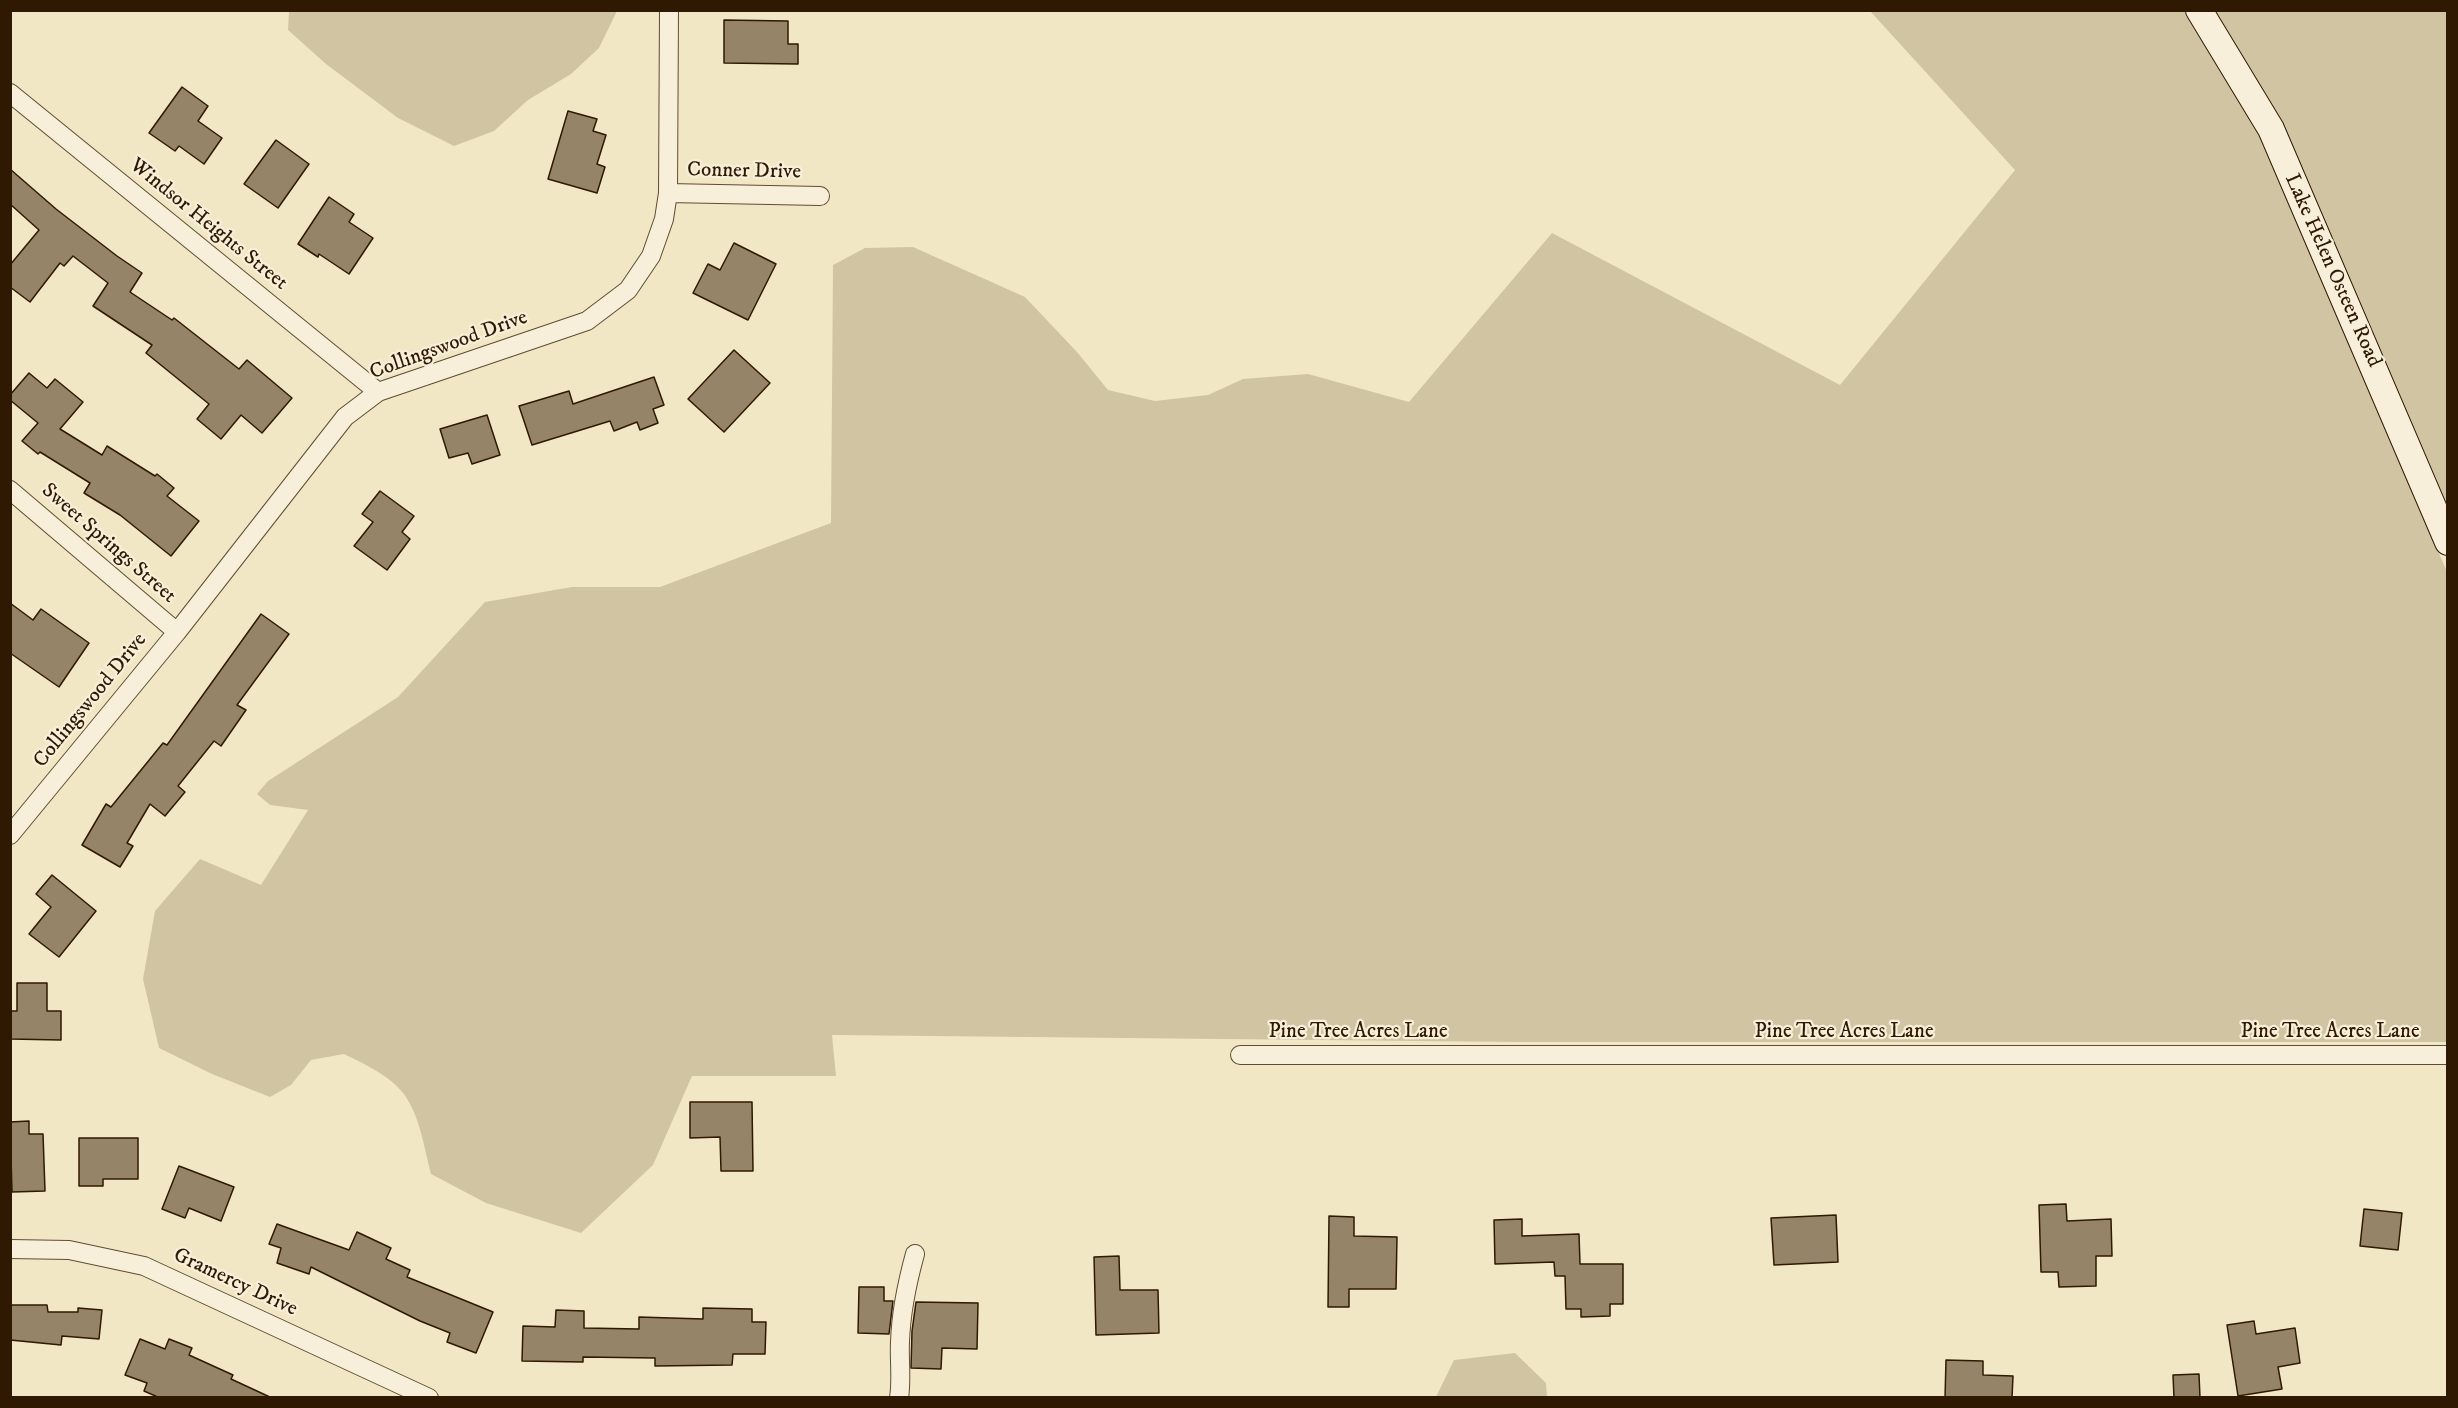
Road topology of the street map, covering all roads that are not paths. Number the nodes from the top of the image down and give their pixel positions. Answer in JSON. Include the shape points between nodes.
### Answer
{"nodes":[{"id":1,"x":669,"y":10,"type":"edge"},
{"id":2,"x":2199,"y":10,"type":"edge"},
{"id":3,"x":10,"y":93,"type":"edge"},
{"id":4,"x":668,"y":193,"type":"junction"},
{"id":5,"x":820,"y":196,"type":"dead end"},
{"id":6,"x":378,"y":392,"type":"junction"},
{"id":7,"x":10,"y":489,"type":"edge"},
{"id":8,"x":2448,"y":542,"type":"edge"},
{"id":9,"x":177,"y":632,"type":"junction"},
{"id":10,"x":10,"y":835,"type":"edge"},
{"id":11,"x":1240,"y":1055,"type":"dead end"},
{"id":12,"x":2448,"y":1055,"type":"edge"},
{"id":13,"x":10,"y":1248,"type":"edge"},
{"id":14,"x":915,"y":1254,"type":"dead end"},
{"id":15,"x":429,"y":1398,"type":"edge"},
{"id":16,"x":899,"y":1398,"type":"edge"}],
"edges":[{"from":1,"to":4,"type":"street","name":"Collingswood Drive"},
{"from":2,"to":8,"type":"street","name":"Lake Helen Osteen Road","via":[[2271,129]]},
{"from":3,"to":6,"type":"street","name":"Windsor Heights Street"},
{"from":4,"to":5,"type":"street","name":"Conner Drive"},
{"from":4,"to":6,"type":"street","name":"Collingswood Drive","via":[[651,256],[628,290],[587,321]]},
{"from":6,"to":9,"type":"street","name":"Collingswood Drive","via":[[345,417]]},
{"from":7,"to":9,"type":"street","name":"Sweet Springs Street"},
{"from":9,"to":10,"type":"street","name":"Collingswood Drive"},
{"from":11,"to":12,"type":"street","name":"Pine Tree Acres Lane"},
{"from":13,"to":15,"type":"street","name":"Gramercy Drive","via":[[69,1250],[144,1266]]},
{"from":14,"to":16,"type":"street","via":[[903,1299]]}]}
